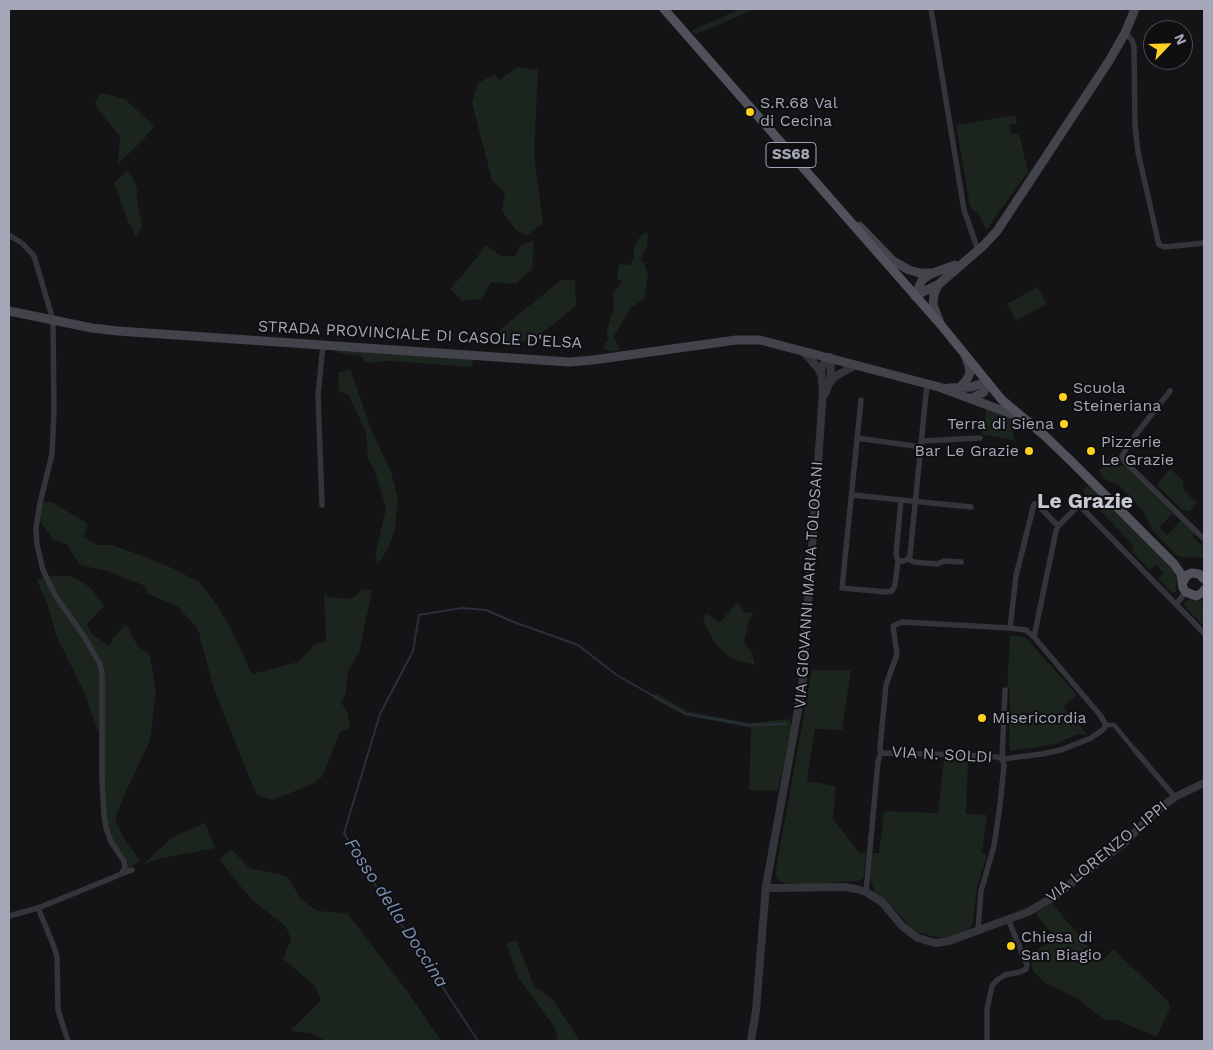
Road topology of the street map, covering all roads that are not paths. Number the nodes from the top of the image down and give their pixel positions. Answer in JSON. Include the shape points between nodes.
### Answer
{"nodes":[{"id":1,"x":664,"y":9,"type":"edge"},
{"id":2,"x":931,"y":9,"type":"edge"},
{"id":3,"x":1135,"y":9,"type":"edge"},
{"id":4,"x":1125,"y":33,"type":"junction"},
{"id":5,"x":835,"y":205,"type":"junction"},
{"id":6,"x":9,"y":235,"type":"edge"},
{"id":7,"x":1204,"y":243,"type":"edge"},
{"id":8,"x":978,"y":250,"type":"junction"},
{"id":9,"x":969,"y":257,"type":"junction"},
{"id":10,"x":933,"y":273,"type":"junction"},
{"id":11,"x":939,"y":284,"type":"junction"},
{"id":12,"x":915,"y":296,"type":"junction"},
{"id":13,"x":9,"y":311,"type":"edge"},
{"id":14,"x":53,"y":320,"type":"junction"},
{"id":15,"x":947,"y":333,"type":"junction"},
{"id":16,"x":323,"y":345,"type":"junction"},
{"id":17,"x":803,"y":351,"type":"junction"},
{"id":18,"x":964,"y":353,"type":"junction"},
{"id":19,"x":830,"y":358,"type":"junction"},
{"id":20,"x":856,"y":365,"type":"junction"},
{"id":21,"x":821,"y":376,"type":"junction"},
{"id":22,"x":830,"y":381,"type":"junction"},
{"id":23,"x":988,"y":382,"type":"junction"},
{"id":24,"x":927,"y":384,"type":"junction"},
{"id":25,"x":939,"y":387,"type":"junction"},
{"id":26,"x":960,"y":388,"type":"junction"},
{"id":27,"x":1170,"y":392,"type":"dead end"},
{"id":28,"x":972,"y":398,"type":"junction"},
{"id":29,"x":861,"y":400,"type":"dead end"},
{"id":30,"x":822,"y":401,"type":"junction"},
{"id":31,"x":1022,"y":418,"type":"junction"},
{"id":32,"x":857,"y":438,"type":"junction"},
{"id":33,"x":980,"y":438,"type":"dead end"},
{"id":34,"x":921,"y":444,"type":"junction"},
{"id":35,"x":852,"y":496,"type":"junction"},
{"id":36,"x":901,"y":500,"type":"junction"},
{"id":37,"x":915,"y":501,"type":"junction"},
{"id":38,"x":322,"y":505,"type":"dead end"},
{"id":39,"x":971,"y":506,"type":"dead end"},
{"id":40,"x":1058,"y":526,"type":"junction"},
{"id":41,"x":1204,"y":539,"type":"edge"},
{"id":42,"x":908,"y":559,"type":"junction"},
{"id":43,"x":898,"y":561,"type":"junction"},
{"id":44,"x":962,"y":562,"type":"dead end"},
{"id":45,"x":1174,"y":564,"type":"junction"},
{"id":46,"x":1189,"y":574,"type":"junction"},
{"id":47,"x":1204,"y":576,"type":"edge"},
{"id":48,"x":1183,"y":582,"type":"junction"},
{"id":49,"x":1186,"y":592,"type":"junction"},
{"id":50,"x":1202,"y":594,"type":"edge"},
{"id":51,"x":1176,"y":604,"type":"junction"},
{"id":52,"x":1010,"y":628,"type":"junction"},
{"id":53,"x":1204,"y":633,"type":"edge"},
{"id":54,"x":1034,"y":637,"type":"junction"},
{"id":55,"x":1005,"y":690,"type":"dead end"},
{"id":56,"x":1106,"y":725,"type":"junction"},
{"id":57,"x":1134,"y":749,"type":"joint"},
{"id":58,"x":881,"y":752,"type":"junction"},
{"id":59,"x":1002,"y":759,"type":"junction"},
{"id":60,"x":1204,"y":783,"type":"edge"},
{"id":61,"x":1174,"y":797,"type":"junction"},
{"id":62,"x":132,"y":870,"type":"dead end"},
{"id":63,"x":121,"y":874,"type":"junction"},
{"id":64,"x":766,"y":886,"type":"junction"},
{"id":65,"x":866,"y":892,"type":"junction"},
{"id":66,"x":38,"y":908,"type":"junction"},
{"id":67,"x":9,"y":916,"type":"edge"},
{"id":68,"x":1008,"y":919,"type":"junction"},
{"id":69,"x":978,"y":930,"type":"junction"},
{"id":70,"x":68,"y":1041,"type":"edge"},
{"id":71,"x":751,"y":1041,"type":"edge"},
{"id":72,"x":987,"y":1041,"type":"edge"}],
"edges":[{"from":1,"to":5,"type":"main road","number":"SS68"},
{"from":2,"to":8,"type":"street","via":[[963,204]]},
{"from":3,"to":4,"type":"main road"},
{"from":4,"to":7,"type":"street","via":[[1132,40],[1134,50],[1138,152],[1159,243],[1163,247]]},
{"from":4,"to":8,"type":"main road","via":[[1008,215]]},
{"from":5,"to":10,"type":"main road","via":[[896,263],[912,271]]},
{"from":5,"to":12,"type":"main road","number":"SS68"},
{"from":6,"to":14,"type":"street","via":[[34,256]]},
{"from":8,"to":9,"type":"main road"},
{"from":9,"to":10,"type":"main road"},
{"from":9,"to":11,"type":"main road"},
{"from":10,"to":12,"type":"main road","via":[[922,280]]},
{"from":11,"to":12,"type":"main road"},
{"from":11,"to":15,"type":"main road","via":[[934,294],[934,310]]},
{"from":12,"to":15,"type":"main road","number":"SS68"},
{"from":13,"to":14,"type":"main road","name":"STRADA PROVINCIALE DI CASOLE D'ELSA"},
{"from":14,"to":16,"type":"main road","name":"STRADA PROVINCIALE DI CASOLE D'ELSA","via":[[118,331]]},
{"from":14,"to":63,"type":"street","via":[[52,454],[40,503],[36,537],[45,576],[100,664],[102,793],[106,828],[124,861],[125,868]]},
{"from":15,"to":18,"type":"main road","number":"SS68"},
{"from":16,"to":17,"type":"main road","name":"STRADA PROVINCIALE DI CASOLE D'ELSA","via":[[569,362],[742,339],[764,340]]},
{"from":16,"to":38,"type":"street","via":[[318,395]]},
{"from":17,"to":19,"type":"main road","name":"STRADA PROVINCIALE DI CASOLE D'ELSA"},
{"from":17,"to":21,"type":"street"},
{"from":18,"to":23,"type":"main road","number":"SS68"},
{"from":18,"to":26,"type":"main road","via":[[970,373]]},
{"from":19,"to":20,"type":"main road","name":"STRADA PROVINCIALE DI CASOLE D'ELSA"},
{"from":19,"to":21,"type":"street","name":"VIA GIOVANNI MARIA TOLOSANI","via":[[822,367]]},
{"from":19,"to":22,"type":"street","name":"VIA GIOVANNI MARIA TOLOSANI"},
{"from":20,"to":22,"type":"street"},
{"from":20,"to":24,"type":"main road","name":"STRADA PROVINCIALE DI CASOLE D'ELSA"},
{"from":21,"to":30,"type":"street","name":"VIA GIOVANNI MARIA TOLOSANI"},
{"from":22,"to":30,"type":"street","name":"VIA GIOVANNI MARIA TOLOSANI"},
{"from":23,"to":26,"type":"main road"},
{"from":23,"to":28,"type":"main road","via":[[984,392]]},
{"from":23,"to":31,"type":"main road","number":"SS68"},
{"from":24,"to":25,"type":"main road","name":"STRADA PROVINCIALE DI CASOLE D'ELSA"},
{"from":24,"to":34,"type":"street"},
{"from":25,"to":26,"type":"main road"},
{"from":25,"to":28,"type":"main road"},
{"from":27,"to":41,"type":"street","via":[[1121,458]]},
{"from":28,"to":31,"type":"main road"},
{"from":29,"to":32,"type":"street"},
{"from":30,"to":64,"type":"street","name":"VIA GIOVANNI MARIA TOLOSANI","via":[[803,681]]},
{"from":31,"to":45,"type":"main road","number":"SS68","via":[[1045,436]]},
{"from":32,"to":34,"type":"street"},
{"from":32,"to":35,"type":"street"},
{"from":33,"to":34,"type":"street"},
{"from":34,"to":37,"type":"street"},
{"from":35,"to":36,"type":"street"},
{"from":35,"to":43,"type":"street","via":[[842,588],[892,591]]},
{"from":36,"to":37,"type":"street"},
{"from":36,"to":43,"type":"street"},
{"from":37,"to":39,"type":"street"},
{"from":37,"to":42,"type":"street"},
{"from":40,"to":51,"type":"street","via":[[1080,506]]},
{"from":40,"to":52,"type":"street","via":[[1038,504],[1034,504],[1015,582]]},
{"from":40,"to":54,"type":"street"},
{"from":42,"to":43,"type":"street"},
{"from":42,"to":44,"type":"street","via":[[937,564]]},
{"from":45,"to":46,"type":"main road","number":"SS68"},
{"from":45,"to":48,"type":"main road","number":"SS68"},
{"from":46,"to":47,"type":"main road","number":"SS68"},
{"from":46,"to":48,"type":"main road"},
{"from":48,"to":49,"type":"main road","number":"SS68"},
{"from":49,"to":50,"type":"main road","via":[[1192,596]]},
{"from":49,"to":51,"type":"street"},
{"from":51,"to":53,"type":"street"},
{"from":52,"to":54,"type":"street","via":[[1026,630]]},
{"from":52,"to":58,"type":"street","via":[[895,624],[897,654],[886,682]]},
{"from":54,"to":56,"type":"street"},
{"from":55,"to":59,"type":"street"},
{"from":56,"to":57,"type":"street","name":"VIA LORENZO LIPPI","via":[[1114,725]]},
{"from":56,"to":59,"type":"street","name":"VIA N. SOLDI","via":[[1095,736],[1064,749]]},
{"from":57,"to":61,"type":"street","name":"VIA LORENZO LIPPI"},
{"from":58,"to":59,"type":"street","name":"VIA N. SOLDI"},
{"from":58,"to":65,"type":"street"},
{"from":59,"to":69,"type":"street","via":[[998,824],[980,895]]},
{"from":60,"to":61,"type":"street","name":"VIA LORENZO LIPPI"},
{"from":61,"to":68,"type":"street","name":"VIA LORENZO LIPPI","via":[[1124,843],[1052,898]]},
{"from":62,"to":63,"type":"street"},
{"from":63,"to":66,"type":"street"},
{"from":64,"to":65,"type":"street","name":"VIA LORENZO LIPPI","via":[[845,887]]},
{"from":64,"to":71,"type":"street","name":"VIA GIOVANNI MARIA TOLOSANI"},
{"from":65,"to":69,"type":"street","name":"VIA LORENZO LIPPI","via":[[882,902],[910,933],[926,942],[949,941]]},
{"from":66,"to":67,"type":"street"},
{"from":66,"to":70,"type":"street","via":[[57,957],[58,1010]]},
{"from":68,"to":69,"type":"street","name":"VIA LORENZO LIPPI"},
{"from":68,"to":72,"type":"street","via":[[1027,965],[1020,972],[1005,974],[992,986],[987,1009]]}]}
